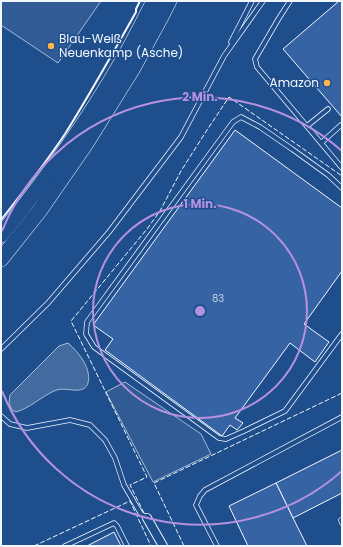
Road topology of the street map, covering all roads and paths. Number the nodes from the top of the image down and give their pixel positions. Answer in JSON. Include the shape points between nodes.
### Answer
{"nodes":[{"id":1,"x":154,"y":1,"type":"edge"},
{"id":2,"x":169,"y":1,"type":"edge"},
{"id":3,"x":252,"y":1,"type":"edge"},
{"id":4,"x":264,"y":1,"type":"edge"},
{"id":5,"x":290,"y":1,"type":"edge"},
{"id":6,"x":224,"y":56,"type":"junction"},
{"id":7,"x":328,"y":108,"type":"dead end"},
{"id":8,"x":341,"y":125,"type":"edge"},
{"id":9,"x":307,"y":126,"type":"junction"},
{"id":10,"x":321,"y":143,"type":"junction"},
{"id":11,"x":342,"y":168,"type":"edge"},
{"id":12,"x":342,"y":188,"type":"edge"},
{"id":13,"x":1,"y":235,"type":"edge"},
{"id":14,"x":1,"y":259,"type":"edge"},
{"id":15,"x":342,"y":334,"type":"edge"},
{"id":16,"x":1,"y":349,"type":"edge"},
{"id":17,"x":1,"y":416,"type":"edge"},
{"id":18,"x":342,"y":417,"type":"edge"},
{"id":19,"x":147,"y":518,"type":"joint"},
{"id":20,"x":65,"y":546,"type":"edge"},
{"id":21,"x":127,"y":546,"type":"edge"},
{"id":22,"x":163,"y":546,"type":"edge"},
{"id":23,"x":217,"y":546,"type":"edge"}],
"edges":[{"from":1,"to":13,"type":"highway","via":[[121,63],[73,139]]},
{"from":2,"to":14,"type":"highway","via":[[133,68],[85,145],[40,210]]},
{"from":3,"to":6,"type":"lane"},
{"from":4,"to":6,"type":"lane"},
{"from":5,"to":9,"type":"lane","via":[[256,59],[257,67]]},
{"from":6,"to":16,"type":"lane","via":[[181,137],[109,232],[48,303]]},
{"from":7,"to":9,"type":"lane"},
{"from":8,"to":10,"type":"lane"},
{"from":9,"to":10,"type":"lane"},
{"from":10,"to":11,"type":"lane"},
{"from":12,"to":15,"type":"lane","via":[[279,140],[241,117],[233,122],[87,322],[86,334],[94,347],[218,438],[226,439],[285,411]]},
{"from":17,"to":19,"type":"lane","via":[[10,424],[27,428],[70,420],[90,425],[105,440],[115,458],[124,485],[141,514]]},
{"from":18,"to":23,"type":"lane","via":[[205,490],[196,505]]},
{"from":19,"to":22,"type":"street"},
{"from":20,"to":21,"type":"lane","via":[[114,523]]}]}
